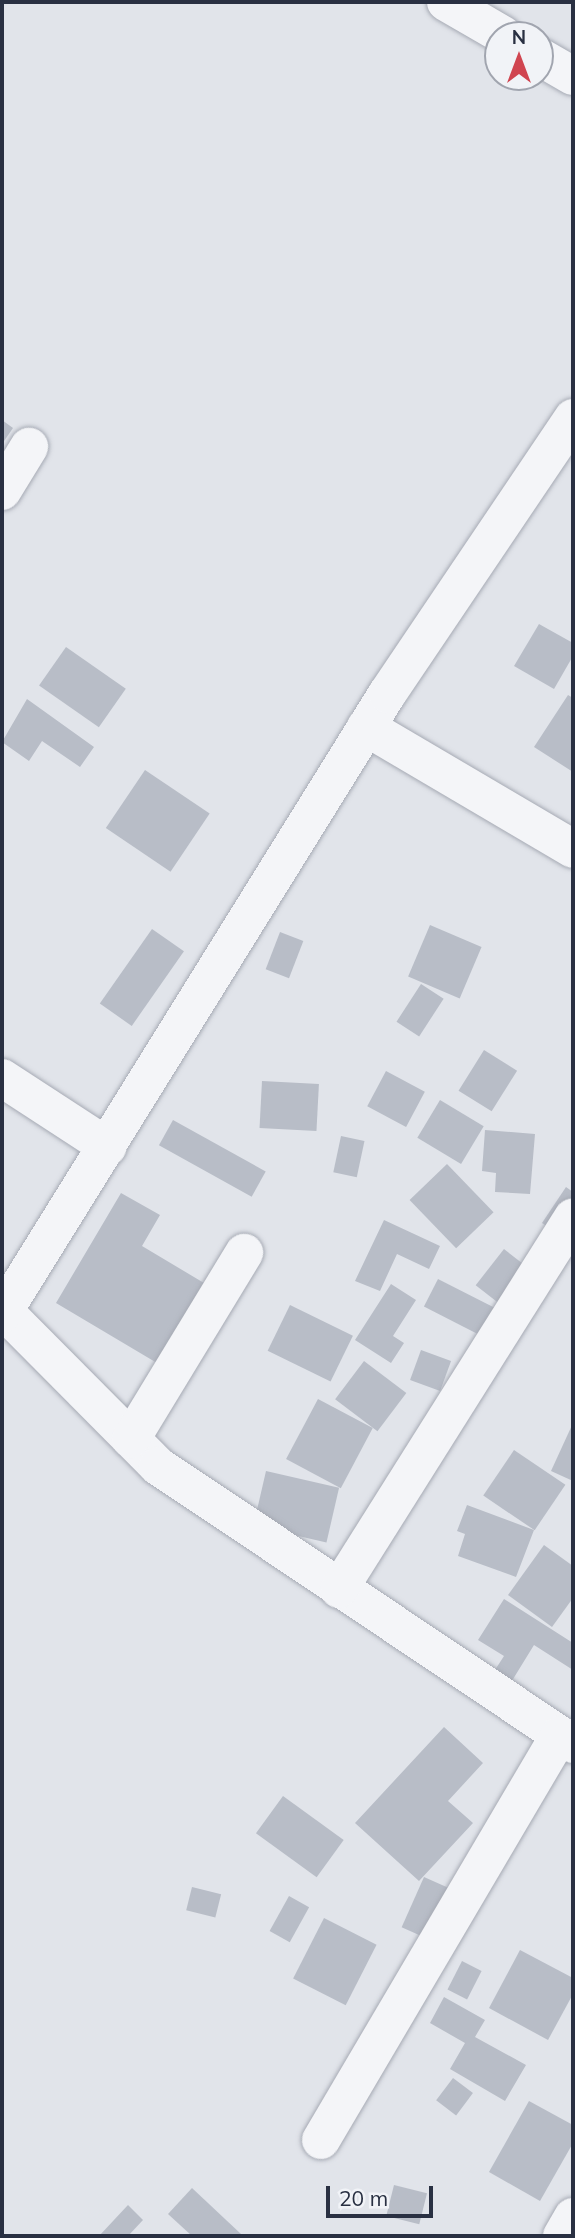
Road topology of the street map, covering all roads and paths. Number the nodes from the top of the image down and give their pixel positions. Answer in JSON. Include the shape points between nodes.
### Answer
{"nodes":[{"id":1,"x":446,"y":2,"type":"edge"},
{"id":2,"x":484,"y":24,"type":"edge"},
{"id":3,"x":554,"y":65,"type":"edge"},
{"id":4,"x":573,"y":76,"type":"edge"},
{"id":5,"x":573,"y":418,"type":"edge"},
{"id":6,"x":29,"y":447,"type":"dead end"},
{"id":7,"x":2,"y":491,"type":"edge"},
{"id":8,"x":366,"y":727,"type":"junction"},
{"id":9,"x":573,"y":849,"type":"edge"},
{"id":10,"x":2,"y":1078,"type":"edge"},
{"id":11,"x":108,"y":1147,"type":"junction"},
{"id":12,"x":573,"y":1217,"type":"edge"},
{"id":13,"x":244,"y":1253,"type":"dead end"},
{"id":14,"x":3,"y":1312,"type":"edge"},
{"id":15,"x":131,"y":1438,"type":"junction"},
{"id":16,"x":339,"y":1589,"type":"junction"},
{"id":17,"x":567,"y":1739,"type":"edge"},
{"id":18,"x":321,"y":2140,"type":"dead end"},
{"id":19,"x":573,"y":2217,"type":"edge"},
{"id":20,"x":562,"y":2236,"type":"edge"}],
"edges":[{"from":1,"to":2,"type":"street"},
{"from":3,"to":4,"type":"street"},
{"from":5,"to":8,"type":"street"},
{"from":6,"to":7,"type":"street"},
{"from":8,"to":9,"type":"street"},
{"from":8,"to":11,"type":"street"},
{"from":10,"to":11,"type":"street"},
{"from":11,"to":14,"type":"street"},
{"from":12,"to":16,"type":"street"},
{"from":13,"to":15,"type":"street"},
{"from":14,"to":15,"type":"street"},
{"from":15,"to":16,"type":"street","via":[[158,1466]]},
{"from":16,"to":17,"type":"street"},
{"from":17,"to":18,"type":"street"},
{"from":19,"to":20,"type":"street"}]}
